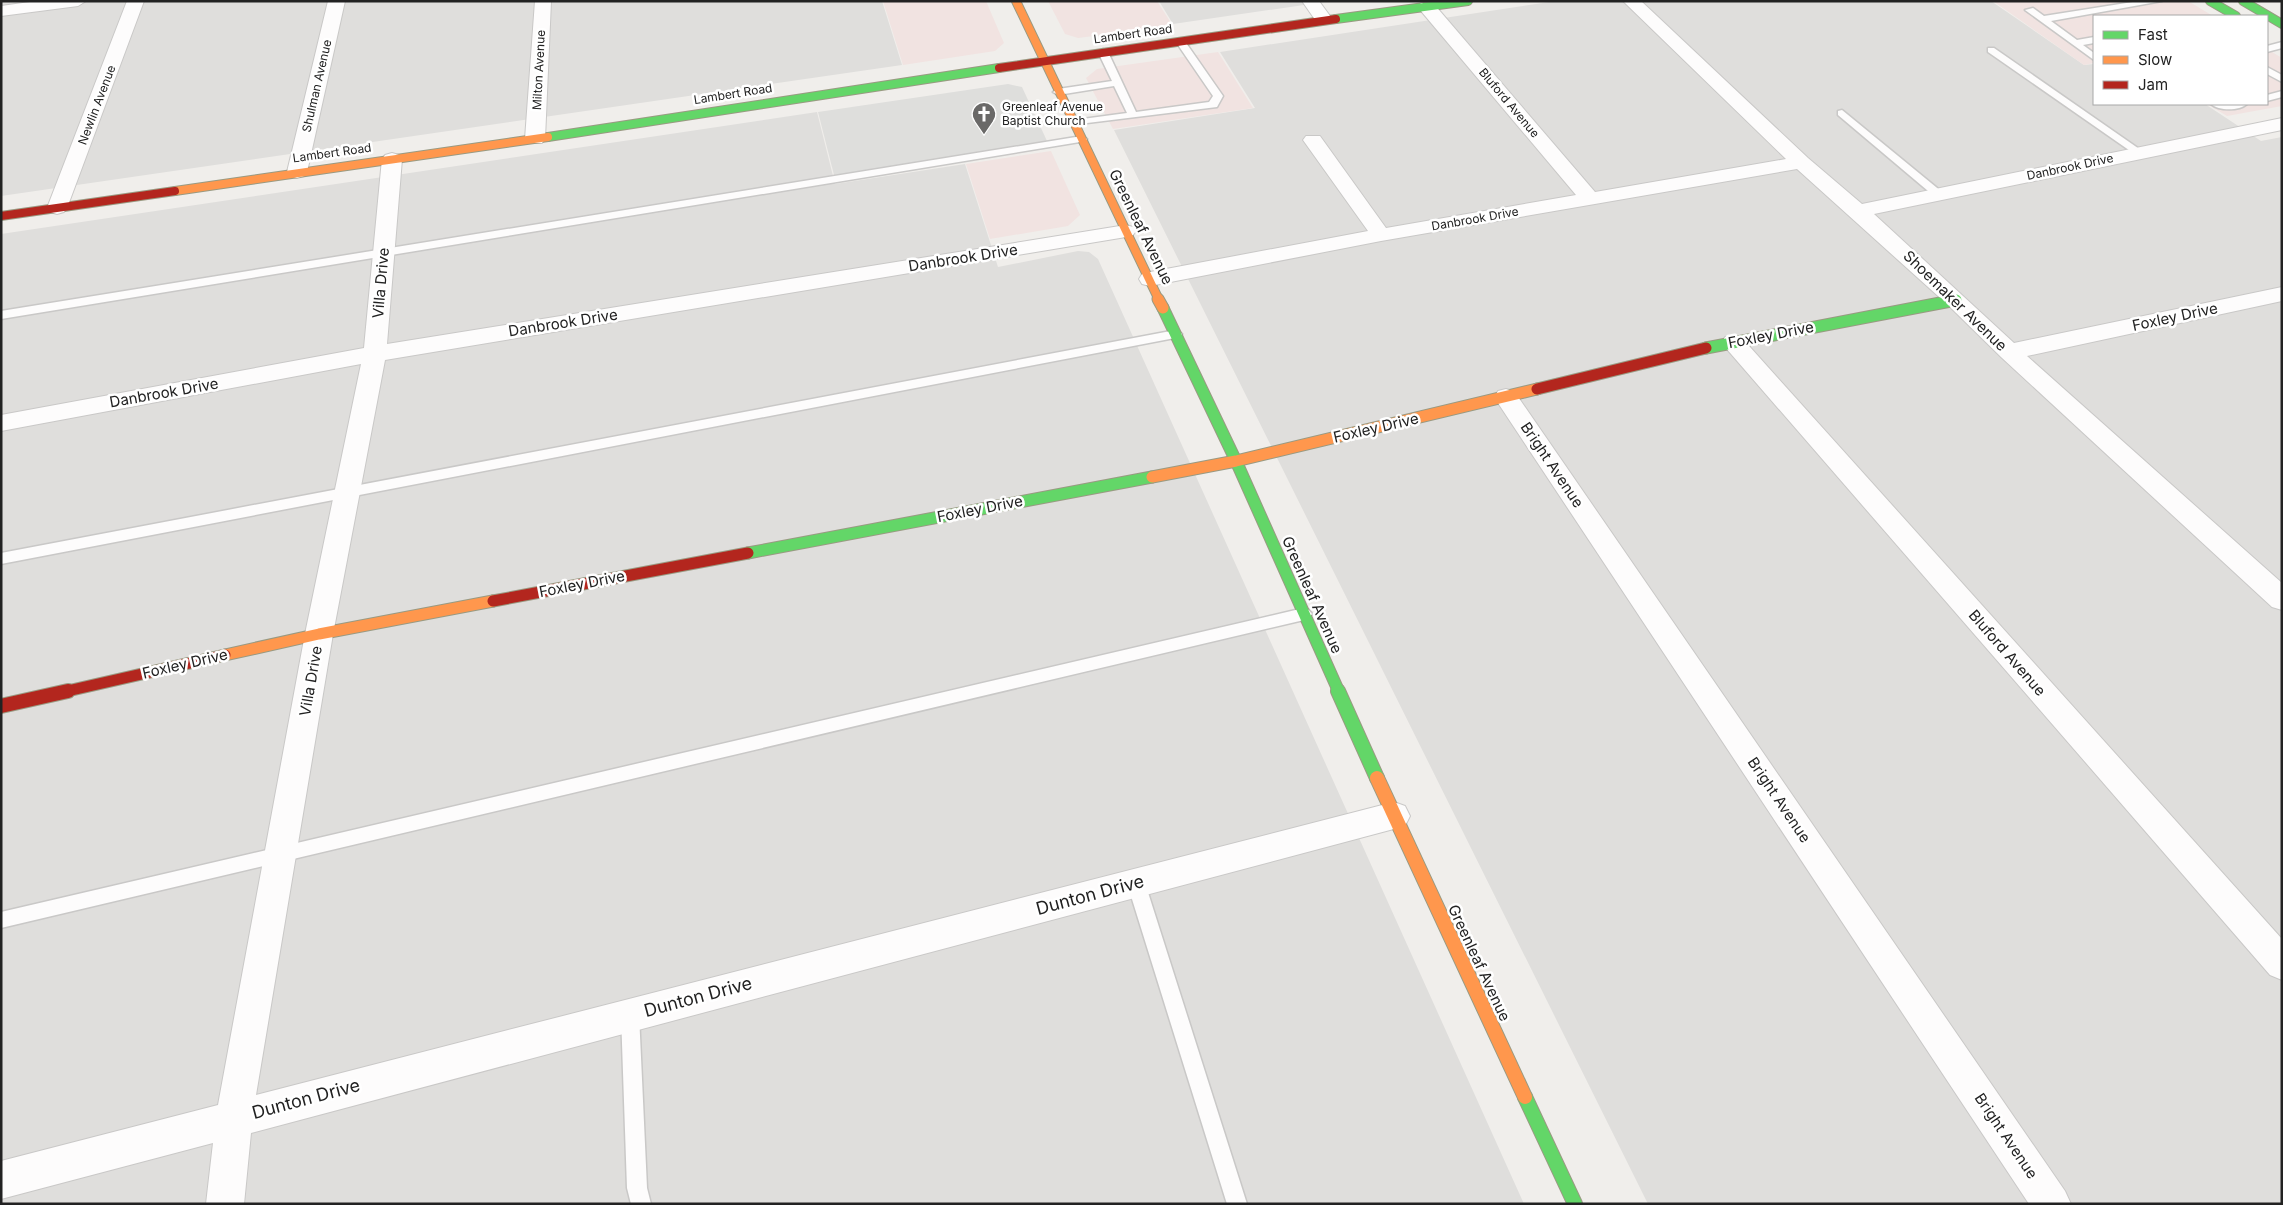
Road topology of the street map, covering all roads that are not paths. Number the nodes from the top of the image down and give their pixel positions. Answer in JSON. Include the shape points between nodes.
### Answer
{"nodes":[{"id":1,"x":78,"y":1,"type":"edge"},
{"id":2,"x":136,"y":1,"type":"edge"},
{"id":3,"x":337,"y":1,"type":"edge"},
{"id":4,"x":1016,"y":1,"type":"edge"},
{"id":5,"x":1310,"y":1,"type":"edge"},
{"id":6,"x":1468,"y":1,"type":"edge"},
{"id":7,"x":1631,"y":1,"type":"edge"},
{"id":8,"x":2158,"y":1,"type":"edge"},
{"id":9,"x":2210,"y":1,"type":"edge"},
{"id":10,"x":2243,"y":1,"type":"edge"},
{"id":11,"x":547,"y":2,"type":"edge"},
{"id":12,"x":1427,"y":7,"type":"junction"},
{"id":13,"x":2030,"y":10,"type":"dead end"},
{"id":14,"x":1,"y":11,"type":"edge"},
{"id":15,"x":2234,"y":15,"type":"edge"},
{"id":16,"x":1324,"y":20,"type":"junction"},
{"id":17,"x":2043,"y":20,"type":"junction"},
{"id":18,"x":2280,"y":21,"type":"edge"},
{"id":19,"x":2268,"y":35,"type":"edge"},
{"id":20,"x":2093,"y":40,"type":"edge"},
{"id":21,"x":1180,"y":42,"type":"junction"},
{"id":22,"x":2075,"y":43,"type":"junction"},
{"id":23,"x":2282,"y":44,"type":"edge"},
{"id":24,"x":2268,"y":49,"type":"edge"},
{"id":25,"x":1991,"y":50,"type":"dead end"},
{"id":26,"x":1103,"y":52,"type":"junction"},
{"id":27,"x":2093,"y":56,"type":"edge"},
{"id":28,"x":1044,"y":61,"type":"junction"},
{"id":29,"x":2268,"y":71,"type":"edge"},
{"id":30,"x":2282,"y":79,"type":"edge"},
{"id":31,"x":1117,"y":83,"type":"junction"},
{"id":32,"x":1058,"y":92,"type":"junction"},
{"id":33,"x":2282,"y":94,"type":"edge"},
{"id":34,"x":2268,"y":98,"type":"edge"},
{"id":35,"x":2224,"y":105,"type":"edge"},
{"id":36,"x":2237,"y":105,"type":"edge"},
{"id":37,"x":1842,"y":113,"type":"dead end"},
{"id":38,"x":1132,"y":116,"type":"junction"},
{"id":39,"x":1075,"y":123,"type":"junction"},
{"id":40,"x":2282,"y":124,"type":"edge"},
{"id":41,"x":535,"y":138,"type":"junction"},
{"id":42,"x":1082,"y":139,"type":"junction"},
{"id":43,"x":1313,"y":140,"type":"dead end"},
{"id":44,"x":2140,"y":153,"type":"junction"},
{"id":45,"x":392,"y":159,"type":"junction"},
{"id":46,"x":1801,"y":162,"type":"junction"},
{"id":47,"x":297,"y":172,"type":"junction"},
{"id":48,"x":1938,"y":194,"type":"junction"},
{"id":49,"x":1590,"y":199,"type":"junction"},
{"id":50,"x":57,"y":208,"type":"junction"},
{"id":51,"x":1858,"y":211,"type":"junction"},
{"id":52,"x":1,"y":216,"type":"edge"},
{"id":53,"x":1126,"y":231,"type":"junction"},
{"id":54,"x":1381,"y":236,"type":"junction"},
{"id":55,"x":384,"y":253,"type":"junction"},
{"id":56,"x":1150,"y":279,"type":"junction"},
{"id":57,"x":2282,"y":294,"type":"edge"},
{"id":58,"x":1956,"y":300,"type":"junction"},
{"id":59,"x":1,"y":315,"type":"edge"},
{"id":60,"x":1176,"y":334,"type":"junction"},
{"id":61,"x":1733,"y":342,"type":"junction"},
{"id":62,"x":2009,"y":352,"type":"junction"},
{"id":63,"x":375,"y":354,"type":"junction"},
{"id":64,"x":1506,"y":397,"type":"junction"},
{"id":65,"x":1,"y":423,"type":"edge"},
{"id":66,"x":1236,"y":461,"type":"junction"},
{"id":67,"x":347,"y":493,"type":"junction"},
{"id":68,"x":1,"y":559,"type":"edge"},
{"id":69,"x":2282,"y":599,"type":"edge"},
{"id":70,"x":1304,"y":614,"type":"junction"},
{"id":71,"x":319,"y":634,"type":"junction"},
{"id":72,"x":1,"y":706,"type":"edge"},
{"id":73,"x":1394,"y":816,"type":"junction"},
{"id":74,"x":280,"y":856,"type":"junction"},
{"id":75,"x":1136,"y":883,"type":"junction"},
{"id":76,"x":1,"y":920,"type":"edge"},
{"id":77,"x":2282,"y":964,"type":"edge"},
{"id":78,"x":630,"y":1014,"type":"junction"},
{"id":79,"x":234,"y":1118,"type":"junction"},
{"id":80,"x":1,"y":1180,"type":"edge"},
{"id":81,"x":225,"y":1204,"type":"edge"},
{"id":82,"x":640,"y":1204,"type":"edge"},
{"id":83,"x":1237,"y":1204,"type":"edge"},
{"id":84,"x":1574,"y":1204,"type":"edge"},
{"id":85,"x":2052,"y":1204,"type":"edge"}],
"edges":[{"from":1,"to":14,"type":"street"},
{"from":2,"to":50,"type":"street","name":"Newlin Avenue"},
{"from":3,"to":47,"type":"street","name":"Shulman Avenue"},
{"from":4,"to":28,"type":"street","name":"Greenleaf Avenue"},
{"from":5,"to":16,"type":"street"},
{"from":6,"to":12,"type":"street","name":"Lambert Road"},
{"from":7,"to":46,"type":"street","name":"Shoemaker Avenue"},
{"from":8,"to":17,"type":"lane"},
{"from":9,"to":15,"type":"street"},
{"from":10,"to":18,"type":"street"},
{"from":11,"to":41,"type":"street","name":"Milton Avenue"},
{"from":12,"to":16,"type":"street","name":"Lambert Road"},
{"from":12,"to":49,"type":"street","name":"Bluford Avenue"},
{"from":13,"to":17,"type":"lane"},
{"from":16,"to":21,"type":"street","name":"Lambert Road"},
{"from":17,"to":22,"type":"lane"},
{"from":19,"to":23,"type":"street"},
{"from":20,"to":22,"type":"lane"},
{"from":21,"to":26,"type":"street","name":"Lambert Road"},
{"from":21,"to":38,"type":"lane","via":[[1218,96],[1217,100],[1205,107]]},
{"from":22,"to":27,"type":"lane"},
{"from":23,"to":24,"type":"lane"},
{"from":25,"to":44,"type":"lane"},
{"from":26,"to":28,"type":"street","name":"Lambert Road"},
{"from":26,"to":31,"type":"lane"},
{"from":28,"to":32,"type":"street","name":"Greenleaf Avenue"},
{"from":28,"to":41,"type":"street","name":"Lambert Road"},
{"from":29,"to":30,"type":"lane"},
{"from":31,"to":32,"type":"lane"},
{"from":31,"to":38,"type":"lane"},
{"from":32,"to":39,"type":"street","name":"Greenleaf Avenue"},
{"from":33,"to":34,"type":"lane"},
{"from":35,"to":36,"type":"lane"},
{"from":37,"to":48,"type":"lane"},
{"from":38,"to":39,"type":"lane"},
{"from":39,"to":42,"type":"street","name":"Greenleaf Avenue"},
{"from":40,"to":44,"type":"street","name":"Danbrook Drive"},
{"from":41,"to":45,"type":"street","name":"Lambert Road"},
{"from":42,"to":53,"type":"street","name":"Greenleaf Avenue"},
{"from":42,"to":55,"type":"lane"},
{"from":43,"to":54,"type":"street"},
{"from":44,"to":48,"type":"street","name":"Danbrook Drive"},
{"from":45,"to":47,"type":"street","name":"Lambert Road"},
{"from":45,"to":55,"type":"street","name":"Villa Drive"},
{"from":46,"to":49,"type":"street","name":"Danbrook Drive"},
{"from":46,"to":51,"type":"street","name":"Shoemaker Avenue"},
{"from":47,"to":50,"type":"street","name":"Lambert Road"},
{"from":48,"to":51,"type":"street","name":"Danbrook Drive"},
{"from":49,"to":54,"type":"street","name":"Danbrook Drive"},
{"from":50,"to":52,"type":"street","name":"Lambert Road"},
{"from":51,"to":58,"type":"street","name":"Shoemaker Avenue"},
{"from":53,"to":56,"type":"street","name":"Greenleaf Avenue"},
{"from":53,"to":63,"type":"street","name":"Danbrook Drive"},
{"from":54,"to":56,"type":"street","name":"Danbrook Drive"},
{"from":55,"to":59,"type":"lane"},
{"from":55,"to":63,"type":"street","name":"Villa Drive"},
{"from":56,"to":60,"type":"street","name":"Greenleaf Avenue"},
{"from":57,"to":62,"type":"street","name":"Foxley Drive"},
{"from":58,"to":61,"type":"street","name":"Foxley Drive"},
{"from":58,"to":62,"type":"street","name":"Shoemaker Avenue"},
{"from":60,"to":66,"type":"street","name":"Greenleaf Avenue"},
{"from":60,"to":67,"type":"lane"},
{"from":61,"to":64,"type":"street","name":"Foxley Drive"},
{"from":61,"to":77,"type":"street","name":"Bluford Avenue"},
{"from":62,"to":69,"type":"street","name":"Shoemaker Avenue"},
{"from":63,"to":65,"type":"street","name":"Danbrook Drive"},
{"from":63,"to":67,"type":"street","name":"Villa Drive"},
{"from":64,"to":66,"type":"street","name":"Foxley Drive"},
{"from":64,"to":85,"type":"street","name":"Bright Avenue"},
{"from":66,"to":70,"type":"street","name":"Greenleaf Avenue"},
{"from":66,"to":71,"type":"street","name":"Foxley Drive"},
{"from":67,"to":68,"type":"lane"},
{"from":67,"to":71,"type":"street","name":"Villa Drive"},
{"from":70,"to":73,"type":"street","name":"Greenleaf Avenue"},
{"from":70,"to":74,"type":"lane"},
{"from":71,"to":72,"type":"street","name":"Foxley Drive"},
{"from":71,"to":74,"type":"street","name":"Villa Drive"},
{"from":73,"to":75,"type":"street","name":"Dunton Drive"},
{"from":73,"to":84,"type":"street","name":"Greenleaf Avenue"},
{"from":74,"to":76,"type":"lane"},
{"from":74,"to":79,"type":"street","name":"Villa Drive"},
{"from":75,"to":78,"type":"street","name":"Dunton Drive"},
{"from":75,"to":83,"type":"lane"},
{"from":78,"to":79,"type":"street","name":"Dunton Drive"},
{"from":78,"to":82,"type":"lane"},
{"from":79,"to":80,"type":"street","name":"Dunton Drive"},
{"from":79,"to":81,"type":"street","name":"Villa Drive"}]}
